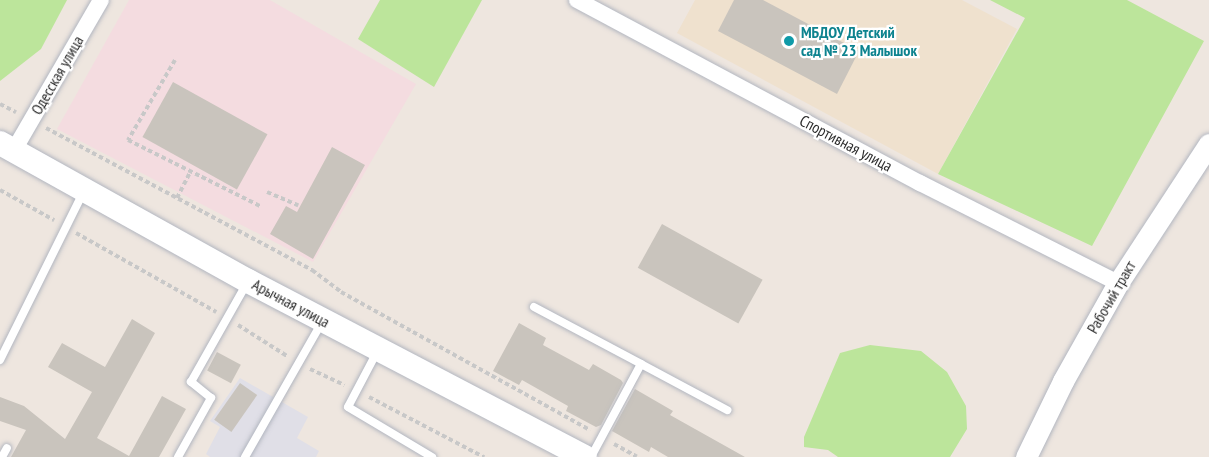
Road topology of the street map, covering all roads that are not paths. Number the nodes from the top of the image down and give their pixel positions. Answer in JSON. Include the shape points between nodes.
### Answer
{"nodes":[{"id":1,"x":101,"y":0,"type":"edge"},
{"id":2,"x":577,"y":0,"type":"edge"},
{"id":3,"x":1209,"y":144,"type":"edge"},
{"id":4,"x":7,"y":147,"type":"edge"},
{"id":5,"x":85,"y":190,"type":"junction"},
{"id":6,"x":248,"y":281,"type":"junction"},
{"id":7,"x":1118,"y":283,"type":"junction"},
{"id":8,"x":534,"y":307,"type":"dead end"},
{"id":9,"x":323,"y":320,"type":"junction"},
{"id":10,"x":378,"y":349,"type":"junction"},
{"id":11,"x":0,"y":360,"type":"edge"},
{"id":12,"x":641,"y":364,"type":"junction"},
{"id":13,"x":727,"y":410,"type":"dead end"},
{"id":14,"x":7,"y":448,"type":"dead end"},
{"id":15,"x":2,"y":457,"type":"edge"},
{"id":16,"x":178,"y":457,"type":"edge"},
{"id":17,"x":245,"y":457,"type":"edge"},
{"id":18,"x":432,"y":457,"type":"edge"},
{"id":19,"x":585,"y":457,"type":"edge"},
{"id":20,"x":591,"y":457,"type":"edge"},
{"id":21,"x":1026,"y":457,"type":"edge"}],
"edges":[{"from":1,"to":4,"type":"street","name":"Одесская улица","via":[[32,120]]},
{"from":2,"to":7,"type":"street","name":"Спортивная улица"},
{"from":3,"to":7,"type":"street","name":"Рабочий тракт"},
{"from":4,"to":5,"type":"main road","name":"Арычная улица"},
{"from":5,"to":6,"type":"main road","name":"Арычная улица"},
{"from":5,"to":11,"type":"lane"},
{"from":6,"to":9,"type":"main road","name":"Арычная улица"},
{"from":6,"to":16,"type":"lane","via":[[191,382],[211,398]]},
{"from":7,"to":21,"type":"street","name":"Рабочий тракт","via":[[1062,381]]},
{"from":8,"to":12,"type":"lane"},
{"from":9,"to":10,"type":"main road","name":"Арычная улица"},
{"from":9,"to":17,"type":"lane"},
{"from":10,"to":18,"type":"lane","via":[[348,407]]},
{"from":10,"to":19,"type":"main road","name":"Арычная улица"},
{"from":12,"to":13,"type":"lane"},
{"from":12,"to":20,"type":"lane"},
{"from":14,"to":15,"type":"lane"}]}
